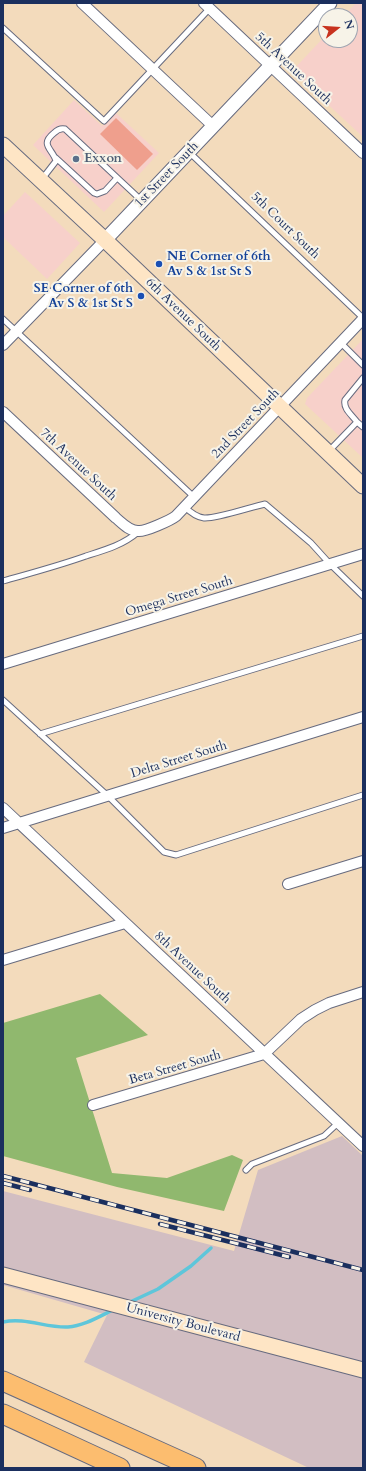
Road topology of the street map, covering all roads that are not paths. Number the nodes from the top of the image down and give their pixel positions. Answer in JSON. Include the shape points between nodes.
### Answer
{"nodes":[{"id":1,"x":82,"y":3,"type":"edge"},
{"id":2,"x":330,"y":3,"type":"edge"},
{"id":3,"x":207,"y":6,"type":"edge"},
{"id":4,"x":3,"y":28,"type":"edge"},
{"id":5,"x":271,"y":66,"type":"junction"},
{"id":6,"x":152,"y":70,"type":"junction"},
{"id":7,"x":213,"y":126,"type":"junction"},
{"id":8,"x":3,"y":145,"type":"edge"},
{"id":9,"x":189,"y":152,"type":"junction"},
{"id":10,"x":363,"y":153,"type":"edge"},
{"id":11,"x":56,"y":158,"type":"junction"},
{"id":12,"x":117,"y":178,"type":"junction"},
{"id":13,"x":41,"y":180,"type":"junction"},
{"id":14,"x":142,"y":201,"type":"junction"},
{"id":15,"x":105,"y":240,"type":"junction"},
{"id":16,"x":3,"y":319,"type":"edge"},
{"id":17,"x":363,"y":319,"type":"edge"},
{"id":18,"x":16,"y":331,"type":"junction"},
{"id":19,"x":341,"y":343,"type":"junction"},
{"id":20,"x":3,"y":345,"type":"edge"},
{"id":21,"x":363,"y":365,"type":"edge"},
{"id":22,"x":363,"y":378,"type":"edge"},
{"id":23,"x":280,"y":407,"type":"junction"},
{"id":24,"x":3,"y":412,"type":"edge"},
{"id":25,"x":357,"y":422,"type":"junction"},
{"id":26,"x":363,"y":427,"type":"edge"},
{"id":27,"x":328,"y":452,"type":"junction"},
{"id":28,"x":360,"y":480,"type":"edge"},
{"id":29,"x":194,"y":497,"type":"junction"},
{"id":30,"x":184,"y":507,"type":"junction"},
{"id":31,"x":138,"y":532,"type":"junction"},
{"id":32,"x":363,"y":554,"type":"edge"},
{"id":33,"x":330,"y":564,"type":"junction"},
{"id":34,"x":3,"y":582,"type":"edge"},
{"id":35,"x":363,"y":596,"type":"edge"},
{"id":36,"x":363,"y":636,"type":"edge"},
{"id":37,"x":3,"y":664,"type":"edge"},
{"id":38,"x":3,"y":700,"type":"edge"},
{"id":39,"x":363,"y":717,"type":"edge"},
{"id":40,"x":40,"y":734,"type":"junction"},
{"id":41,"x":363,"y":795,"type":"edge"},
{"id":42,"x":108,"y":796,"type":"junction"},
{"id":43,"x":3,"y":808,"type":"edge"},
{"id":44,"x":19,"y":823,"type":"junction"},
{"id":45,"x":3,"y":828,"type":"edge"},
{"id":46,"x":363,"y":861,"type":"edge"},
{"id":47,"x":288,"y":884,"type":"dead end"},
{"id":48,"x":126,"y":923,"type":"junction"},
{"id":49,"x":3,"y":960,"type":"edge"},
{"id":50,"x":363,"y":992,"type":"edge"},
{"id":51,"x":264,"y":1054,"type":"junction"},
{"id":52,"x":93,"y":1105,"type":"dead end"},
{"id":53,"x":338,"y":1123,"type":"junction"},
{"id":54,"x":363,"y":1146,"type":"edge"},
{"id":55,"x":246,"y":1170,"type":"dead end"},
{"id":56,"x":3,"y":1275,"type":"edge"},
{"id":57,"x":363,"y":1370,"type":"edge"},
{"id":58,"x":3,"y":1381,"type":"edge"},
{"id":59,"x":4,"y":1415,"type":"edge"},
{"id":60,"x":120,"y":1468,"type":"edge"},
{"id":61,"x":196,"y":1468,"type":"edge"}],
"edges":[{"from":1,"to":6,"type":"street"},
{"from":2,"to":5,"type":"street","name":"1st Street South"},
{"from":3,"to":5,"type":"street","name":"5th Avenue South"},
{"from":3,"to":6,"type":"lane"},
{"from":4,"to":6,"type":"lane","via":[[104,121]]},
{"from":5,"to":7,"type":"street","name":"1st Street South"},
{"from":5,"to":10,"type":"street","name":"5th Avenue South"},
{"from":6,"to":7,"type":"street"},
{"from":7,"to":9,"type":"street","name":"1st Street South"},
{"from":8,"to":13,"type":"main road","name":"6th Avenue South"},
{"from":9,"to":14,"type":"street","name":"1st Street South"},
{"from":9,"to":17,"type":"lane","name":"5th Court South"},
{"from":11,"to":12,"type":"lane","via":[[97,194],[104,191]]},
{"from":11,"to":12,"type":"lane","via":[[48,146],[48,138],[62,128]]},
{"from":11,"to":13,"type":"lane","via":[[56,163]]},
{"from":12,"to":14,"type":"lane"},
{"from":13,"to":15,"type":"main road","name":"6th Avenue South"},
{"from":14,"to":15,"type":"street","name":"1st Street South"},
{"from":15,"to":18,"type":"street","name":"1st Street South"},
{"from":15,"to":23,"type":"main road","name":"6th Avenue South"},
{"from":16,"to":18,"type":"lane"},
{"from":17,"to":19,"type":"street","name":"2nd Street South"},
{"from":18,"to":20,"type":"street","name":"1st Street South"},
{"from":18,"to":29,"type":"lane"},
{"from":19,"to":21,"type":"lane"},
{"from":19,"to":23,"type":"street","name":"2nd Street South"},
{"from":22,"to":25,"type":"lane","via":[[344,404]]},
{"from":23,"to":27,"type":"main road","name":"6th Avenue South"},
{"from":23,"to":29,"type":"street","name":"2nd Street South"},
{"from":24,"to":31,"type":"street","name":"7th Avenue South","via":[[116,518]]},
{"from":25,"to":26,"type":"lane"},
{"from":25,"to":27,"type":"lane"},
{"from":27,"to":28,"type":"main road","name":"6th Avenue South"},
{"from":29,"to":30,"type":"street","name":"2nd Street South"},
{"from":30,"to":31,"type":"street","name":"2nd Street South","via":[[170,521]]},
{"from":30,"to":33,"type":"lane","via":[[204,518],[265,504],[311,543]]},
{"from":31,"to":34,"type":"lane","via":[[118,546]]},
{"from":32,"to":33,"type":"street","name":"Omega Street South"},
{"from":33,"to":35,"type":"lane"},
{"from":33,"to":37,"type":"street","name":"Omega Street South"},
{"from":36,"to":40,"type":"lane"},
{"from":38,"to":40,"type":"lane"},
{"from":39,"to":42,"type":"street","name":"Delta Street South"},
{"from":40,"to":42,"type":"lane"},
{"from":41,"to":42,"type":"lane","via":[[176,855],[164,852]]},
{"from":42,"to":44,"type":"street","name":"Delta Street South"},
{"from":43,"to":44,"type":"street","name":"8th Avenue South"},
{"from":44,"to":45,"type":"street","name":"Delta Street South"},
{"from":44,"to":48,"type":"street","name":"8th Avenue South"},
{"from":46,"to":47,"type":"street"},
{"from":48,"to":49,"type":"street"},
{"from":48,"to":51,"type":"street","name":"8th Avenue South"},
{"from":50,"to":51,"type":"street","via":[[315,1010],[301,1019]]},
{"from":51,"to":52,"type":"street","name":"Beta Street South"},
{"from":51,"to":53,"type":"street","name":"8th Avenue South"},
{"from":53,"to":54,"type":"street","name":"8th Avenue South"},
{"from":53,"to":55,"type":"lane","via":[[324,1136],[252,1164]]},
{"from":56,"to":57,"type":"main road","name":"University Boulevard"},
{"from":58,"to":61,"type":"highway"},
{"from":59,"to":60,"type":"highway"}]}
